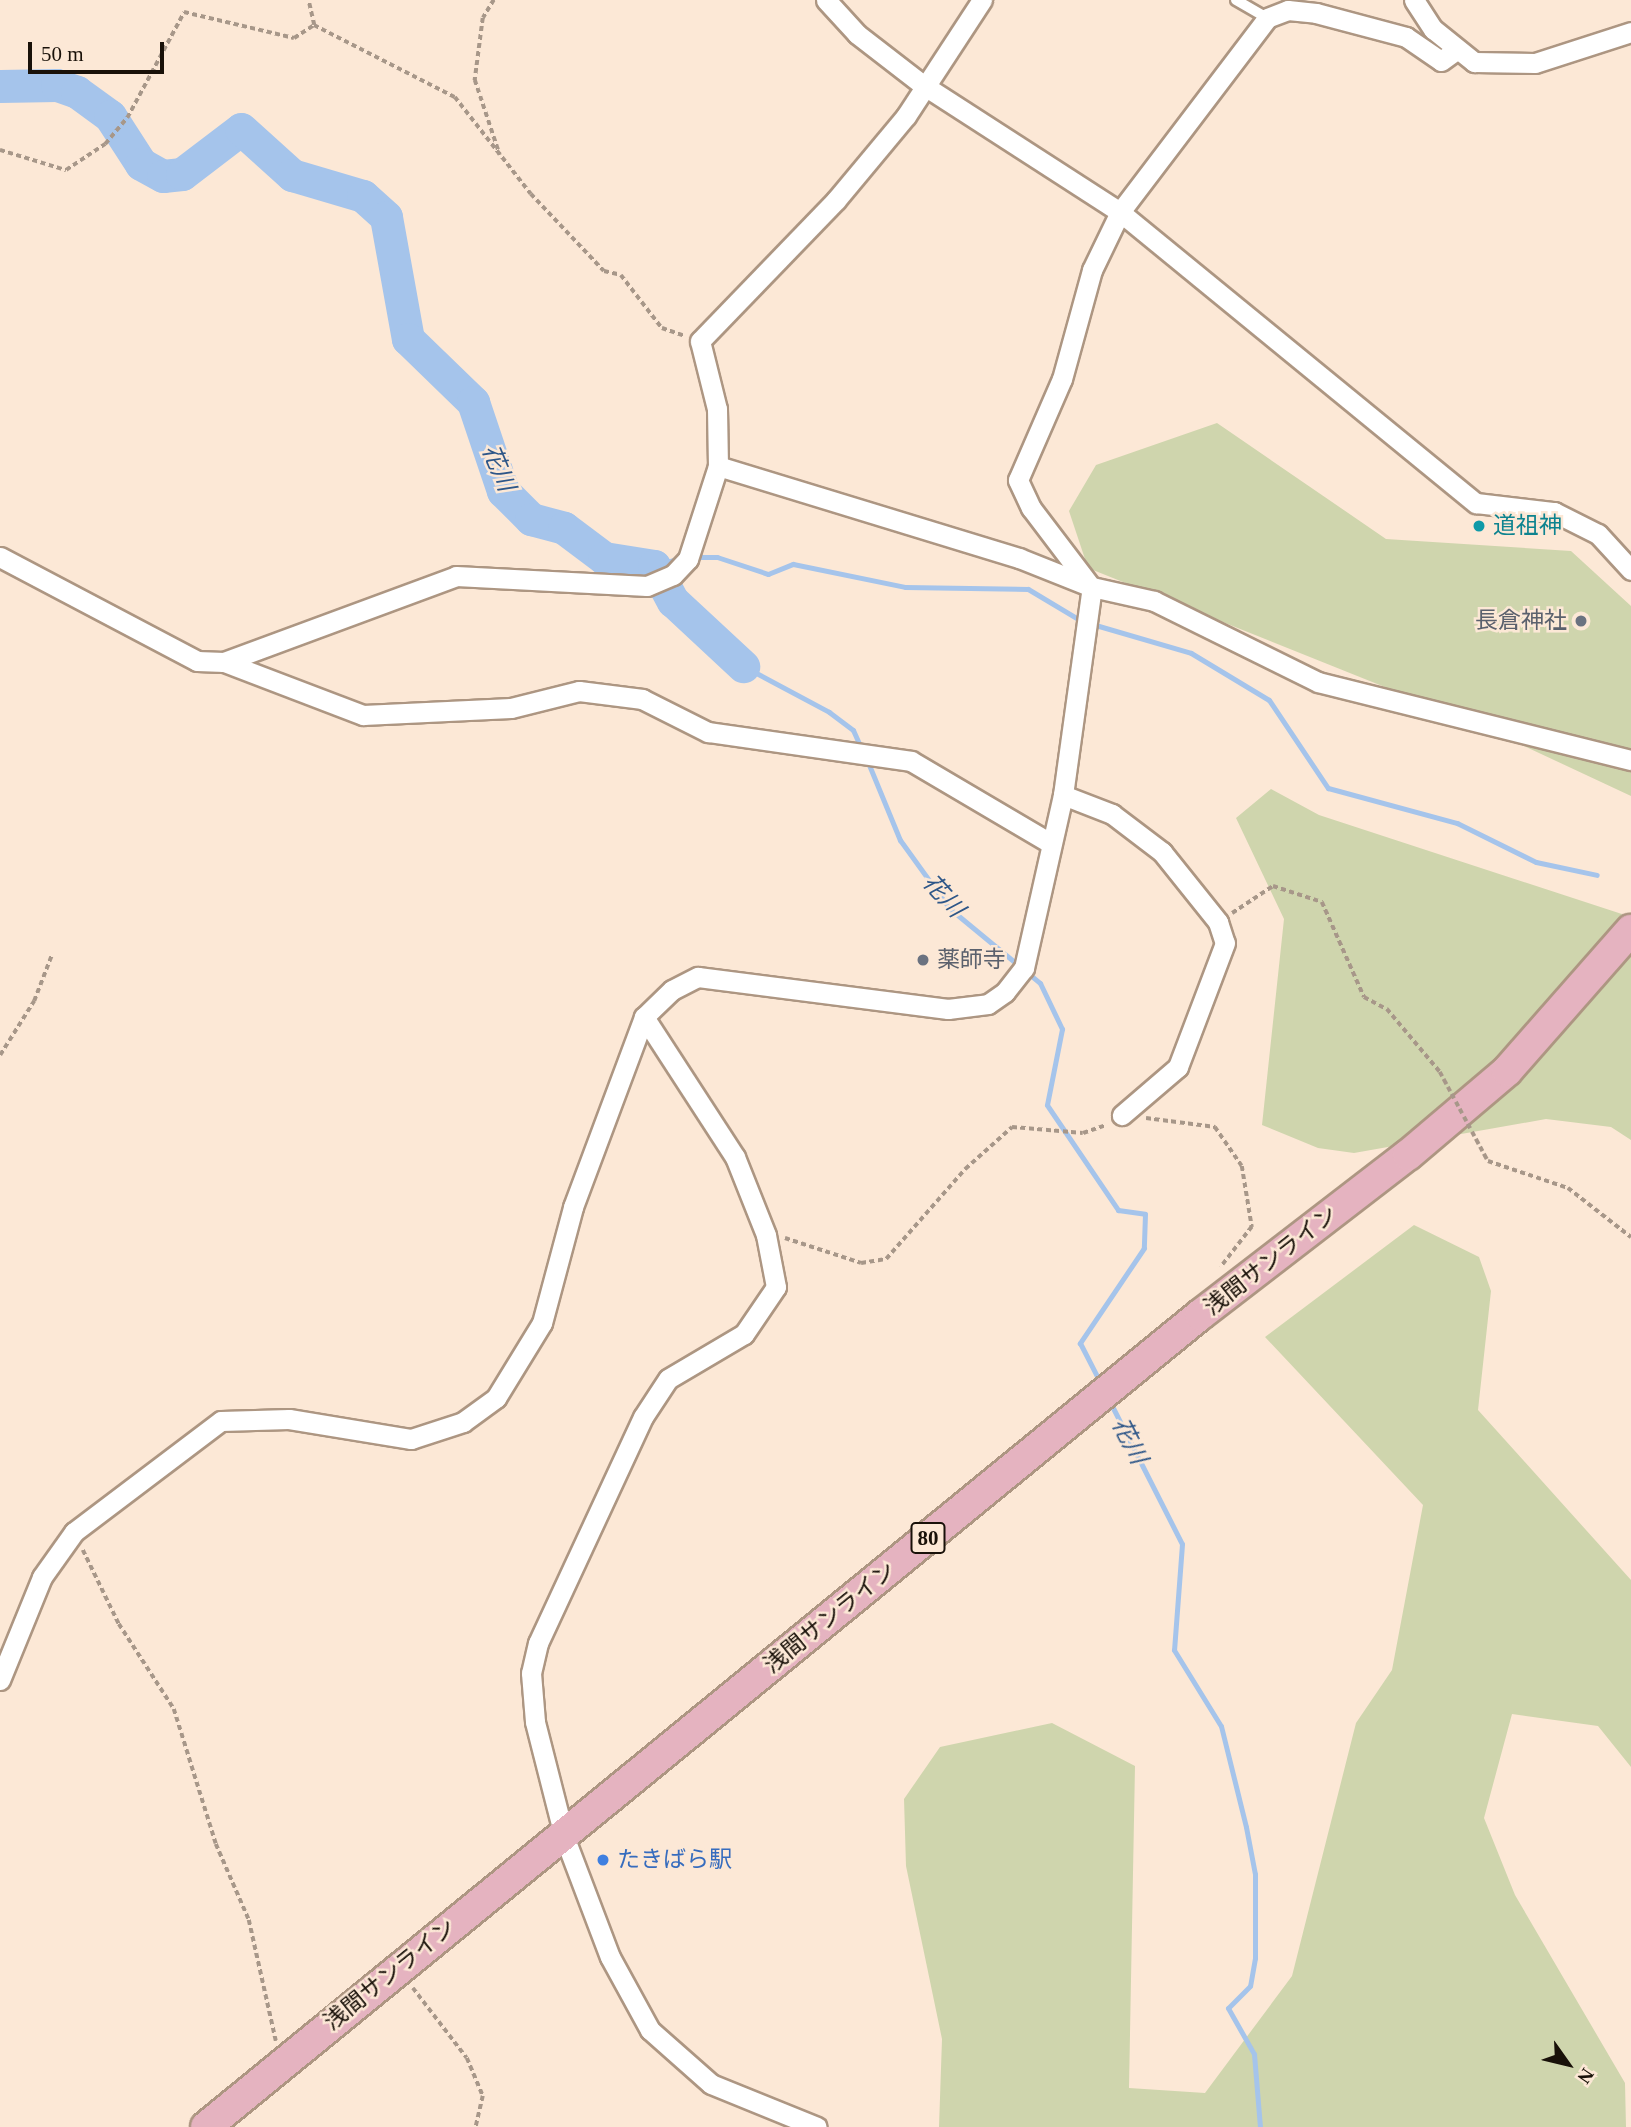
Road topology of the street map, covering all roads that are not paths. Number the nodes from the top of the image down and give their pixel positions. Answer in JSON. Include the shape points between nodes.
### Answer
{"nodes":[{"id":1,"x":826,"y":0,"type":"edge"},
{"id":2,"x":982,"y":0,"type":"edge"},
{"id":3,"x":1236,"y":0,"type":"edge"},
{"id":4,"x":1414,"y":0,"type":"edge"},
{"id":5,"x":1267,"y":18,"type":"junction"},
{"id":6,"x":1631,"y":32,"type":"edge"},
{"id":7,"x":1455,"y":51,"type":"junction"},
{"id":8,"x":923,"y":85,"type":"junction"},
{"id":9,"x":1120,"y":212,"type":"junction"},
{"id":10,"x":718,"y":466,"type":"junction"},
{"id":11,"x":0,"y":557,"type":"edge"},
{"id":12,"x":1631,"y":570,"type":"edge"},
{"id":13,"x":1092,"y":587,"type":"junction"},
{"id":14,"x":224,"y":662,"type":"junction"},
{"id":15,"x":1631,"y":760,"type":"edge"},
{"id":16,"x":1063,"y":795,"type":"junction"},
{"id":17,"x":1050,"y":843,"type":"junction"},
{"id":18,"x":1631,"y":930,"type":"edge"},
{"id":19,"x":644,"y":1017,"type":"junction"},
{"id":20,"x":1122,"y":1115,"type":"road end"},
{"id":21,"x":0,"y":1680,"type":"edge"},
{"id":22,"x":564,"y":1836,"type":"junction"},
{"id":23,"x":206,"y":2127,"type":"edge"},
{"id":24,"x":817,"y":2127,"type":"edge"}],
"edges":[{"from":1,"to":8,"type":"street","via":[[857,34]]},
{"from":2,"to":8,"type":"street"},
{"from":3,"to":5,"type":"lane"},
{"from":4,"to":7,"type":"street"},
{"from":5,"to":7,"type":"street","via":[[1288,10],[1316,13],[1406,37],[1441,61]]},
{"from":5,"to":9,"type":"street"},
{"from":6,"to":7,"type":"street","via":[[1535,63],[1474,62]]},
{"from":8,"to":9,"type":"street"},
{"from":8,"to":10,"type":"street","via":[[836,200],[700,341],[717,409]]},
{"from":9,"to":12,"type":"street","via":[[1476,503],[1554,512],[1598,534]]},
{"from":9,"to":13,"type":"street","via":[[1092,270],[1062,379],[1018,480],[1031,508]]},
{"from":10,"to":13,"type":"street","via":[[1019,558]]},
{"from":10,"to":14,"type":"street","via":[[688,559],[658,583],[456,576]]},
{"from":11,"to":14,"type":"street","via":[[162,647],[197,661]]},
{"from":13,"to":15,"type":"street","via":[[1154,601],[1318,682]]},
{"from":13,"to":16,"type":"street"},
{"from":14,"to":17,"type":"street","via":[[363,715],[511,708],[579,691],[642,699],[708,732],[911,761],[1015,828]]},
{"from":16,"to":17,"type":"street"},
{"from":16,"to":20,"type":"street","via":[[1112,814],[1162,852],[1218,922],[1225,943],[1178,1067]]},
{"from":17,"to":19,"type":"street","via":[[1024,968],[988,1004],[901,1007],[698,977],[672,990]]},
{"from":18,"to":22,"type":"main road","name":"浅間サンライン","number":"80","via":[[1507,1072]]},
{"from":19,"to":21,"type":"street","via":[[573,1206],[542,1323],[496,1398],[463,1422],[411,1439],[289,1419],[221,1421],[74,1532],[42,1577]]},
{"from":19,"to":22,"type":"street","via":[[736,1157],[766,1235],[776,1287],[769,1305],[744,1334],[668,1379],[655,1398],[538,1643],[531,1673],[535,1722]]},
{"from":22,"to":23,"type":"main road","name":"浅間サンライン","number":"80","via":[[397,1966]]},
{"from":22,"to":24,"type":"street","via":[[610,1957],[650,2030],[711,2084]]}]}
